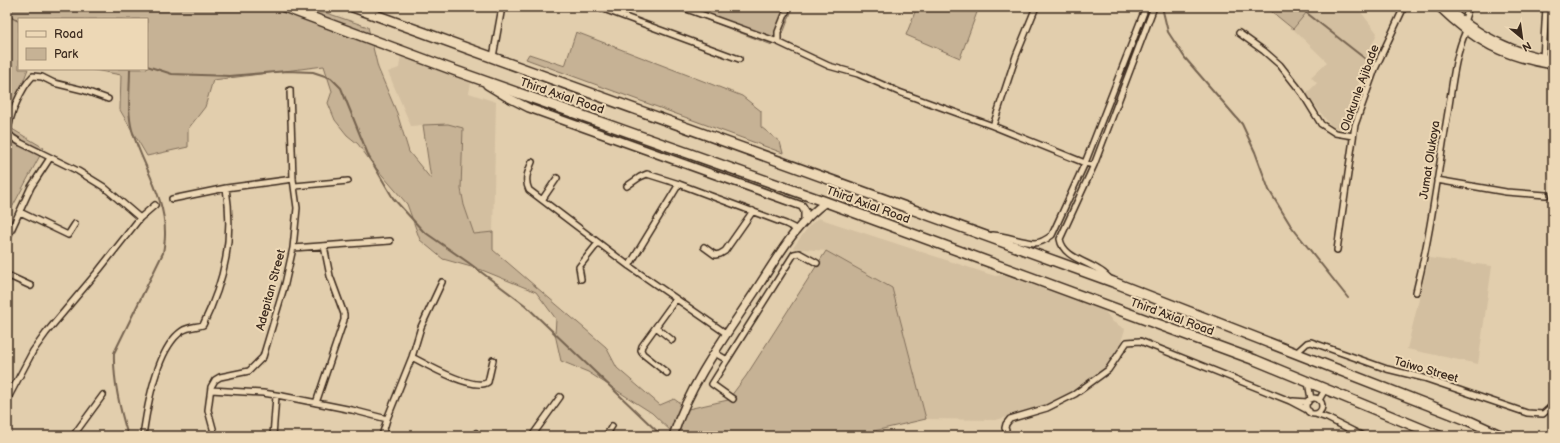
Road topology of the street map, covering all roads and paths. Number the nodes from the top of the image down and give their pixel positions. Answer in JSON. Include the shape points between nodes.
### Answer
{"nodes":[{"id":1,"x":284,"y":7,"type":"edge"},
{"id":2,"x":353,"y":7,"type":"edge"},
{"id":3,"x":502,"y":7,"type":"edge"},
{"id":4,"x":598,"y":7,"type":"edge"},
{"id":5,"x":682,"y":7,"type":"edge"},
{"id":6,"x":788,"y":7,"type":"edge"},
{"id":7,"x":1036,"y":7,"type":"edge"},
{"id":8,"x":1146,"y":7,"type":"edge"},
{"id":9,"x":1154,"y":7,"type":"edge"},
{"id":10,"x":1404,"y":7,"type":"edge"},
{"id":11,"x":1438,"y":7,"type":"edge"},
{"id":12,"x":1447,"y":7,"type":"edge"},
{"id":13,"x":1469,"y":7,"type":"edge"},
{"id":14,"x":1546,"y":7,"type":"edge"},
{"id":15,"x":1464,"y":22,"type":"junction"},
{"id":16,"x":1466,"y":31,"type":"junction"},
{"id":17,"x":1239,"y":33,"type":"dead end"},
{"id":18,"x":778,"y":42,"type":"junction"},
{"id":19,"x":493,"y":57,"type":"junction"},
{"id":20,"x":739,"y":58,"type":"dead end"},
{"id":21,"x":1543,"y":58,"type":"junction"},
{"id":22,"x":1553,"y":59,"type":"edge"},
{"id":23,"x":1553,"y":65,"type":"edge"},
{"id":24,"x":480,"y":80,"type":"junction"},
{"id":25,"x":290,"y":90,"type":"dead end"},
{"id":26,"x":108,"y":99,"type":"dead end"},
{"id":27,"x":993,"y":126,"type":"junction"},
{"id":28,"x":1352,"y":136,"type":"junction"},
{"id":29,"x":50,"y":158,"type":"junction"},
{"id":30,"x":532,"y":162,"type":"dead end"},
{"id":31,"x":1085,"y":163,"type":"junction"},
{"id":32,"x":1094,"y":165,"type":"junction"},
{"id":33,"x":557,"y":178,"type":"dead end"},
{"id":34,"x":293,"y":179,"type":"junction"},
{"id":35,"x":1437,"y":180,"type":"junction"},
{"id":36,"x":348,"y":181,"type":"dead end"},
{"id":37,"x":679,"y":184,"type":"junction"},
{"id":38,"x":295,"y":186,"type":"junction"},
{"id":39,"x":627,"y":186,"type":"dead end"},
{"id":40,"x":226,"y":188,"type":"junction"},
{"id":41,"x":1546,"y":195,"type":"dead end"},
{"id":42,"x":172,"y":199,"type":"dead end"},
{"id":43,"x":542,"y":200,"type":"junction"},
{"id":44,"x":826,"y":202,"type":"junction"},
{"id":45,"x":155,"y":205,"type":"dead end"},
{"id":46,"x":753,"y":211,"type":"junction"},
{"id":47,"x":20,"y":212,"type":"junction"},
{"id":48,"x":140,"y":218,"type":"junction"},
{"id":49,"x":805,"y":221,"type":"junction"},
{"id":50,"x":75,"y":224,"type":"dead end"},
{"id":51,"x":796,"y":229,"type":"junction"},
{"id":52,"x":983,"y":234,"type":"junction"},
{"id":53,"x":7,"y":239,"type":"edge"},
{"id":54,"x":390,"y":241,"type":"dead end"},
{"id":55,"x":598,"y":243,"type":"junction"},
{"id":56,"x":324,"y":246,"type":"junction"},
{"id":57,"x":704,"y":247,"type":"dead end"},
{"id":58,"x":293,"y":248,"type":"junction"},
{"id":59,"x":1337,"y":250,"type":"dead end"},
{"id":60,"x":817,"y":263,"type":"dead end"},
{"id":61,"x":629,"y":266,"type":"junction"},
{"id":62,"x":7,"y":275,"type":"edge"},
{"id":63,"x":581,"y":279,"type":"dead end"},
{"id":64,"x":442,"y":282,"type":"dead end"},
{"id":65,"x":1113,"y":282,"type":"junction"},
{"id":66,"x":31,"y":286,"type":"dead end"},
{"id":67,"x":1416,"y":292,"type":"dead end"},
{"id":68,"x":676,"y":300,"type":"junction"},
{"id":69,"x":656,"y":327,"type":"junction"},
{"id":70,"x":727,"y":334,"type":"junction"},
{"id":71,"x":672,"y":340,"type":"dead end"},
{"id":72,"x":715,"y":353,"type":"junction"},
{"id":73,"x":1296,"y":353,"type":"junction"},
{"id":74,"x":412,"y":357,"type":"junction"},
{"id":75,"x":493,"y":360,"type":"dead end"},
{"id":76,"x":727,"y":360,"type":"junction"},
{"id":77,"x":667,"y":373,"type":"dead end"},
{"id":78,"x":1308,"y":381,"type":"junction"},
{"id":79,"x":1326,"y":388,"type":"junction"},
{"id":80,"x":211,"y":390,"type":"junction"},
{"id":81,"x":103,"y":395,"type":"dead end"},
{"id":82,"x":276,"y":396,"type":"junction"},
{"id":83,"x":560,"y":397,"type":"dead end"},
{"id":84,"x":734,"y":399,"type":"dead end"},
{"id":85,"x":7,"y":400,"type":"edge"},
{"id":86,"x":1319,"y":400,"type":"junction"},
{"id":87,"x":1290,"y":401,"type":"junction"},
{"id":88,"x":1310,"y":401,"type":"junction"},
{"id":89,"x":316,"y":403,"type":"junction"},
{"id":90,"x":1553,"y":405,"type":"edge"},
{"id":91,"x":1322,"y":409,"type":"junction"},
{"id":92,"x":1308,"y":411,"type":"junction"},
{"id":93,"x":1315,"y":414,"type":"junction"},
{"id":94,"x":1327,"y":418,"type":"junction"},
{"id":95,"x":387,"y":419,"type":"junction"},
{"id":96,"x":612,"y":426,"type":"dead end"},
{"id":97,"x":73,"y":436,"type":"edge"},
{"id":98,"x":143,"y":436,"type":"edge"},
{"id":99,"x":215,"y":436,"type":"edge"},
{"id":100,"x":273,"y":436,"type":"edge"},
{"id":101,"x":382,"y":436,"type":"edge"},
{"id":102,"x":532,"y":436,"type":"edge"},
{"id":103,"x":606,"y":436,"type":"edge"},
{"id":104,"x":673,"y":436,"type":"edge"},
{"id":105,"x":1008,"y":436,"type":"edge"},
{"id":106,"x":1363,"y":436,"type":"edge"},
{"id":107,"x":1439,"y":436,"type":"edge"},
{"id":108,"x":1502,"y":436,"type":"edge"}],
"edges":[{"from":1,"to":24,"type":"highway","name":"Third Axial Road"},
{"from":2,"to":19,"type":"highway","name":"Third Axial Road"},
{"from":3,"to":19,"type":"street"},
{"from":4,"to":20,"type":"street"},
{"from":5,"to":18,"type":"street"},
{"from":6,"to":18,"type":"street","via":[[778,32]]},
{"from":7,"to":27,"type":"street","via":[[1016,56]]},
{"from":8,"to":31,"type":"street"},
{"from":9,"to":32,"type":"street"},
{"from":10,"to":28,"type":"street","name":"Olakunle Ajibade","via":[[1375,69]]},
{"from":11,"to":16,"type":"street"},
{"from":12,"to":15,"type":"street"},
{"from":13,"to":15,"type":"street"},
{"from":14,"to":21,"type":"street"},
{"from":15,"to":21,"type":"street","via":[[1496,42]]},
{"from":16,"to":23,"type":"street","via":[[1485,44],[1502,51]]},
{"from":16,"to":35,"type":"street","name":"Jumat Olukoya","via":[[1454,74]]},
{"from":17,"to":28,"type":"street","via":[[1280,64],[1321,124],[1335,133]]},
{"from":18,"to":27,"type":"street","via":[[829,66],[858,74]]},
{"from":19,"to":52,"type":"highway","name":"Third Axial Road"},
{"from":21,"to":22,"type":"street"},
{"from":24,"to":44,"type":"highway","name":"Third Axial Road"},
{"from":24,"to":49,"type":"street","via":[[529,108],[802,206]]},
{"from":25,"to":34,"type":"street","name":"Adepitan Street"},
{"from":26,"to":29,"type":"street","via":[[42,77],[33,76],[28,81],[16,104],[8,133]]},
{"from":27,"to":31,"type":"street"},
{"from":28,"to":59,"type":"street","name":"Olakunle Ajibade"},
{"from":29,"to":47,"type":"street"},
{"from":29,"to":48,"type":"street","via":[[104,187]]},
{"from":30,"to":43,"type":"street","via":[[526,184],[529,190]]},
{"from":31,"to":32,"type":"street"},
{"from":31,"to":52,"type":"street","via":[[1052,235],[1048,238],[1036,243]]},
{"from":32,"to":65,"type":"street","via":[[1060,239],[1061,247],[1100,270]]},
{"from":33,"to":43,"type":"street"},
{"from":34,"to":38,"type":"street","name":"Adepitan Street"},
{"from":34,"to":40,"type":"street"},
{"from":35,"to":41,"type":"street","via":[[1506,192]]},
{"from":35,"to":67,"type":"street","name":"Jumat Olukoya","via":[[1426,253]]},
{"from":36,"to":38,"type":"street"},
{"from":37,"to":39,"type":"street","via":[[646,174]]},
{"from":37,"to":46,"type":"street"},
{"from":37,"to":61,"type":"street"},
{"from":38,"to":58,"type":"street","name":"Adepitan Street","via":[[297,208]]},
{"from":40,"to":42,"type":"street"},
{"from":40,"to":98,"type":"street","via":[[230,223],[229,244],[209,315],[203,325],[188,328],[177,336],[159,365]]},
{"from":43,"to":55,"type":"street"},
{"from":44,"to":49,"type":"street"},
{"from":44,"to":78,"type":"highway","name":"Third Axial Road"},
{"from":45,"to":48,"type":"street"},
{"from":46,"to":51,"type":"street"},
{"from":46,"to":57,"type":"street","via":[[726,251],[715,255]]},
{"from":47,"to":50,"type":"street","via":[[68,235]]},
{"from":47,"to":53,"type":"street"},
{"from":48,"to":85,"type":"street","via":[[46,333],[33,351]]},
{"from":49,"to":51,"type":"street"},
{"from":51,"to":70,"type":"street"},
{"from":52,"to":65,"type":"highway","name":"Third Axial Road"},
{"from":54,"to":56,"type":"street"},
{"from":55,"to":61,"type":"street"},
{"from":55,"to":63,"type":"street","via":[[579,268]]},
{"from":56,"to":58,"type":"street"},
{"from":56,"to":89,"type":"street","via":[[330,276],[344,320]]},
{"from":58,"to":80,"type":"street","name":"Adepitan Street","via":[[282,298],[263,357],[249,371],[226,375],[215,380]]},
{"from":60,"to":76,"type":"street","via":[[799,253],[794,254]]},
{"from":61,"to":68,"type":"street"},
{"from":62,"to":66,"type":"street"},
{"from":64,"to":74,"type":"street","via":[[421,327]]},
{"from":65,"to":73,"type":"highway","name":"Third Axial Road"},
{"from":68,"to":69,"type":"street"},
{"from":68,"to":70,"type":"street"},
{"from":69,"to":71,"type":"street"},
{"from":69,"to":77,"type":"street","via":[[641,350]]},
{"from":70,"to":72,"type":"street"},
{"from":72,"to":76,"type":"street"},
{"from":72,"to":104,"type":"street","via":[[692,390]]},
{"from":73,"to":90,"type":"street","name":"Taiwo Street","via":[[1311,342],[1527,413],[1543,414]]},
{"from":73,"to":108,"type":"highway","name":"Third Axial Road"},
{"from":74,"to":75,"type":"street","via":[[457,380],[484,384],[488,382]]},
{"from":74,"to":95,"type":"street"},
{"from":76,"to":84,"type":"street","via":[[712,384]]},
{"from":78,"to":79,"type":"highway","name":"Third Axial Road"},
{"from":78,"to":88,"type":"street"},
{"from":79,"to":86,"type":"street"},
{"from":79,"to":107,"type":"highway","name":"Third Axial Road"},
{"from":80,"to":82,"type":"street"},
{"from":80,"to":99,"type":"street","via":[[208,410]]},
{"from":81,"to":97,"type":"street"},
{"from":82,"to":89,"type":"street"},
{"from":82,"to":100,"type":"street"},
{"from":83,"to":102,"type":"street"},
{"from":86,"to":88,"type":"street"},
{"from":86,"to":91,"type":"street"},
{"from":87,"to":88,"type":"street"},
{"from":87,"to":92,"type":"street"},
{"from":87,"to":105,"type":"street","via":[[1140,341],[1130,341],[1125,344],[1108,370],[1080,390],[1047,408],[1010,419],[1005,428]]},
{"from":88,"to":92,"type":"street"},
{"from":89,"to":95,"type":"street"},
{"from":91,"to":93,"type":"street"},
{"from":91,"to":94,"type":"street"},
{"from":92,"to":93,"type":"street"},
{"from":93,"to":94,"type":"street"},
{"from":94,"to":106,"type":"street"},
{"from":95,"to":101,"type":"street"},
{"from":96,"to":103,"type":"street"}]}
